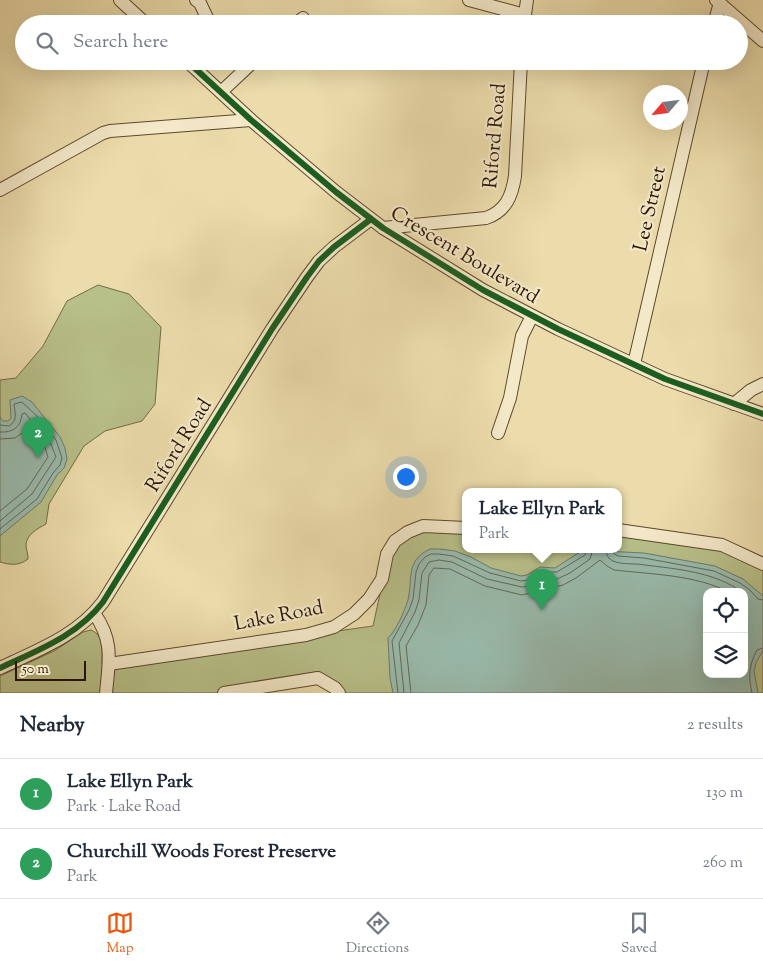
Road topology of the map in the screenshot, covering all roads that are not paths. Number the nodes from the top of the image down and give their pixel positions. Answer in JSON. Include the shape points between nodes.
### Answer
{"nodes":[{"id":1,"x":120,"y":0,"type":"edge"},
{"id":2,"x":196,"y":0,"type":"edge"},
{"id":3,"x":469,"y":0,"type":"edge"},
{"id":4,"x":527,"y":0,"type":"edge"},
{"id":5,"x":718,"y":1,"type":"edge"},
{"id":6,"x":136,"y":15,"type":"edge"},
{"id":7,"x":206,"y":15,"type":"edge"},
{"id":8,"x":513,"y":15,"type":"edge"},
{"id":9,"x":525,"y":15,"type":"edge"},
{"id":10,"x":716,"y":15,"type":"edge"},
{"id":11,"x":734,"y":15,"type":"edge"},
{"id":12,"x":748,"y":28,"type":"edge"},
{"id":13,"x":763,"y":41,"type":"edge"},
{"id":14,"x":197,"y":70,"type":"edge"},
{"id":15,"x":244,"y":70,"type":"edge"},
{"id":16,"x":521,"y":70,"type":"edge"},
{"id":17,"x":702,"y":70,"type":"edge"},
{"id":18,"x":221,"y":92,"type":"junction"},
{"id":19,"x":251,"y":120,"type":"junction"},
{"id":20,"x":0,"y":190,"type":"edge"},
{"id":21,"x":371,"y":219,"type":"junction"},
{"id":22,"x":383,"y":228,"type":"junction"},
{"id":23,"x":532,"y":316,"type":"junction"},
{"id":24,"x":634,"y":364,"type":"junction"},
{"id":25,"x":763,"y":384,"type":"edge"},
{"id":26,"x":734,"y":404,"type":"junction"},
{"id":27,"x":763,"y":414,"type":"edge"},
{"id":28,"x":498,"y":433,"type":"dead end"},
{"id":29,"x":462,"y":528,"type":"edge"},
{"id":30,"x":622,"y":531,"type":"edge"},
{"id":31,"x":763,"y":564,"type":"edge"},
{"id":32,"x":94,"y":613,"type":"junction"},
{"id":33,"x":109,"y":664,"type":"junction"},
{"id":34,"x":0,"y":668,"type":"edge"},
{"id":35,"x":106,"y":693,"type":"edge"},
{"id":36,"x":224,"y":693,"type":"edge"},
{"id":37,"x":338,"y":693,"type":"edge"}],
"edges":[{"from":1,"to":6,"type":"street"},
{"from":2,"to":7,"type":"street"},
{"from":3,"to":8,"type":"street"},
{"from":4,"to":9,"type":"street"},
{"from":5,"to":10,"type":"street"},
{"from":5,"to":11,"type":"street"},
{"from":12,"to":13,"type":"street"},
{"from":14,"to":18,"type":"street","name":"Crescent Boulevard"},
{"from":15,"to":18,"type":"street"},
{"from":16,"to":22,"type":"street","name":"Riford Road","via":[[515,176],[512,194],[504,207],[486,218]]},
{"from":17,"to":24,"type":"street","name":"Lee Street"},
{"from":18,"to":19,"type":"street","name":"Crescent Boulevard"},
{"from":19,"to":20,"type":"street","via":[[110,131]]},
{"from":19,"to":21,"type":"street","name":"Crescent Boulevard"},
{"from":21,"to":22,"type":"street","name":"Crescent Boulevard"},
{"from":21,"to":32,"type":"street","name":"Riford Road","via":[[324,256],[307,277]]},
{"from":22,"to":23,"type":"street","name":"Crescent Boulevard","via":[[483,290]]},
{"from":23,"to":24,"type":"street","name":"Crescent Boulevard"},
{"from":23,"to":28,"type":"street","via":[[522,336],[510,398]]},
{"from":24,"to":26,"type":"street","name":"Crescent Boulevard"},
{"from":25,"to":26,"type":"street"},
{"from":26,"to":27,"type":"street","name":"Crescent Boulevard"},
{"from":29,"to":33,"type":"street","name":"Lake Road","via":[[423,526],[395,541],[387,554],[382,578],[369,599],[334,627],[306,635]]},
{"from":30,"to":31,"type":"street","via":[[722,545]]},
{"from":32,"to":33,"type":"street","via":[[108,641]]},
{"from":32,"to":34,"type":"street","name":"Riford Road","via":[[65,636]]},
{"from":33,"to":35,"type":"street"},
{"from":36,"to":37,"type":"street","via":[[318,678]]}]}
